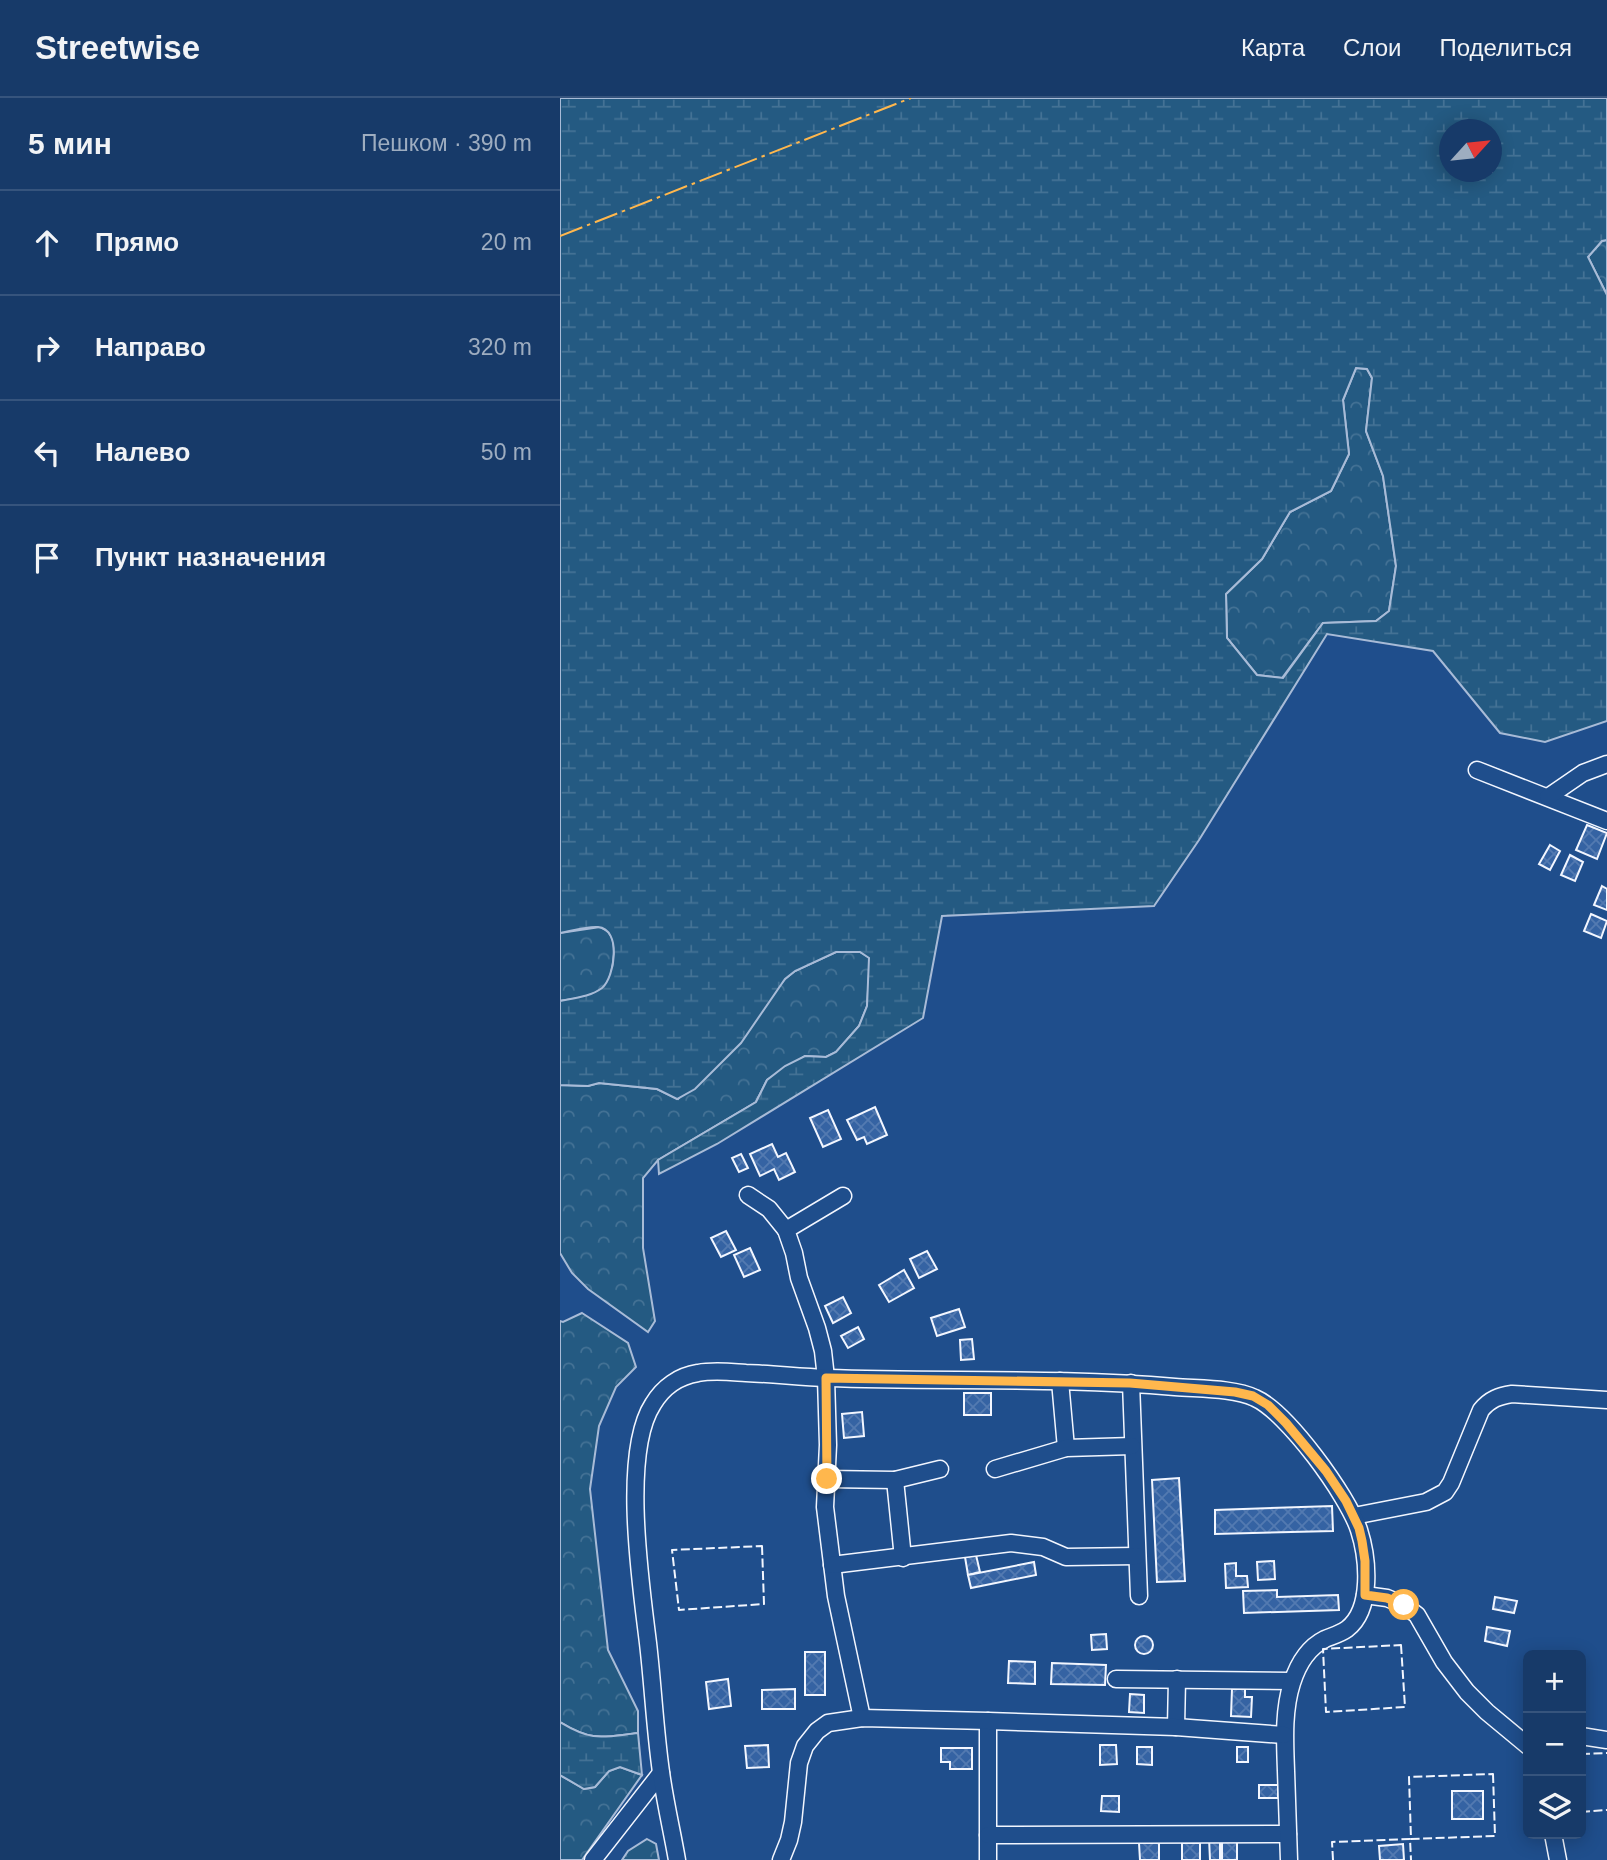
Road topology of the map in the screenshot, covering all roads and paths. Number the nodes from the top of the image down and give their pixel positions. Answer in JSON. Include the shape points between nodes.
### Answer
{"nodes":[{"id":1,"x":1607,"y":765,"type":"edge"},
{"id":2,"x":1477,"y":770,"type":"dead end"},
{"id":3,"x":1548,"y":797,"type":"junction"},
{"id":4,"x":1607,"y":821,"type":"edge"},
{"id":5,"x":748,"y":1195,"type":"dead end"},
{"id":6,"x":843,"y":1196,"type":"dead end"},
{"id":7,"x":786,"y":1230,"type":"junction"},
{"id":8,"x":826,"y":1378,"type":"junction"},
{"id":9,"x":1060,"y":1381,"type":"junction"},
{"id":10,"x":1130,"y":1383,"type":"junction"},
{"id":11,"x":1607,"y":1400,"type":"edge"},
{"id":12,"x":1132,"y":1446,"type":"junction"},
{"id":13,"x":1066,"y":1448,"type":"junction"},
{"id":14,"x":940,"y":1469,"type":"dead end"},
{"id":15,"x":995,"y":1469,"type":"dead end"},
{"id":16,"x":827,"y":1479,"type":"junction"},
{"id":17,"x":895,"y":1480,"type":"junction"},
{"id":18,"x":1354,"y":1517,"type":"junction"},
{"id":19,"x":1137,"y":1556,"type":"junction"},
{"id":20,"x":903,"y":1558,"type":"junction"},
{"id":21,"x":832,"y":1565,"type":"junction"},
{"id":22,"x":1365,"y":1595,"type":"junction"},
{"id":23,"x":1139,"y":1596,"type":"dead end"},
{"id":24,"x":1116,"y":1679,"type":"dead end"},
{"id":25,"x":1177,"y":1679,"type":"junction"},
{"id":26,"x":1292,"y":1681,"type":"junction"},
{"id":27,"x":862,"y":1718,"type":"junction"},
{"id":28,"x":988,"y":1721,"type":"junction"},
{"id":29,"x":1176,"y":1727,"type":"junction"},
{"id":30,"x":1284,"y":1735,"type":"junction"},
{"id":31,"x":1586,"y":1737,"type":"edge"},
{"id":32,"x":1607,"y":1740,"type":"edge"},
{"id":33,"x":1523,"y":1742,"type":"edge"},
{"id":34,"x":662,"y":1773,"type":"junction"},
{"id":35,"x":1288,"y":1834,"type":"junction"},
{"id":36,"x":988,"y":1835,"type":"junction"},
{"id":37,"x":1554,"y":1839,"type":"edge"},
{"id":38,"x":593,"y":1860,"type":"edge"},
{"id":39,"x":677,"y":1860,"type":"edge"},
{"id":40,"x":781,"y":1860,"type":"edge"},
{"id":41,"x":988,"y":1860,"type":"edge"},
{"id":42,"x":1289,"y":1860,"type":"edge"},
{"id":43,"x":1558,"y":1860,"type":"edge"}],
"edges":[{"from":1,"to":3,"type":"street","via":[[1583,773]]},
{"from":2,"to":3,"type":"street"},
{"from":3,"to":4,"type":"street"},
{"from":5,"to":7,"type":"street","via":[[769,1209]]},
{"from":6,"to":7,"type":"street"},
{"from":7,"to":8,"type":"street","via":[[817,1328]]},
{"from":8,"to":9,"type":"street"},
{"from":8,"to":16,"type":"street"},
{"from":8,"to":34,"type":"street","via":[[693,1373],[662,1391],[645,1421],[637,1467],[637,1538]]},
{"from":9,"to":10,"type":"street"},
{"from":9,"to":13,"type":"street"},
{"from":10,"to":12,"type":"street"},
{"from":10,"to":18,"type":"street","via":[[1253,1396],[1286,1423],[1326,1471]]},
{"from":11,"to":18,"type":"street","via":[[1499,1396],[1481,1410],[1445,1492],[1426,1502]]},
{"from":12,"to":13,"type":"street"},
{"from":12,"to":19,"type":"street"},
{"from":13,"to":15,"type":"street"},
{"from":14,"to":17,"type":"street"},
{"from":16,"to":17,"type":"street"},
{"from":16,"to":21,"type":"street","via":[[825,1507]]},
{"from":17,"to":20,"type":"street"},
{"from":18,"to":22,"type":"street","via":[[1365,1561]]},
{"from":19,"to":20,"type":"street","via":[[1066,1557],[1043,1547],[1011,1544]]},
{"from":19,"to":23,"type":"street"},
{"from":20,"to":21,"type":"street"},
{"from":21,"to":27,"type":"street"},
{"from":22,"to":26,"type":"street","via":[[1354,1622],[1312,1646]]},
{"from":22,"to":33,"type":"street","via":[[1387,1598],[1417,1615],[1467,1692]]},
{"from":24,"to":25,"type":"street"},
{"from":25,"to":26,"type":"street"},
{"from":25,"to":29,"type":"street"},
{"from":26,"to":30,"type":"street"},
{"from":27,"to":28,"type":"street"},
{"from":27,"to":40,"type":"street","via":[[828,1723],[805,1746],[793,1822]]},
{"from":28,"to":29,"type":"street"},
{"from":28,"to":36,"type":"street"},
{"from":29,"to":30,"type":"street"},
{"from":30,"to":35,"type":"street"},
{"from":31,"to":32,"type":"street"},
{"from":34,"to":38,"type":"street"},
{"from":34,"to":39,"type":"street"},
{"from":35,"to":36,"type":"street"},
{"from":35,"to":42,"type":"street"},
{"from":36,"to":41,"type":"street"},
{"from":37,"to":43,"type":"street"}]}
